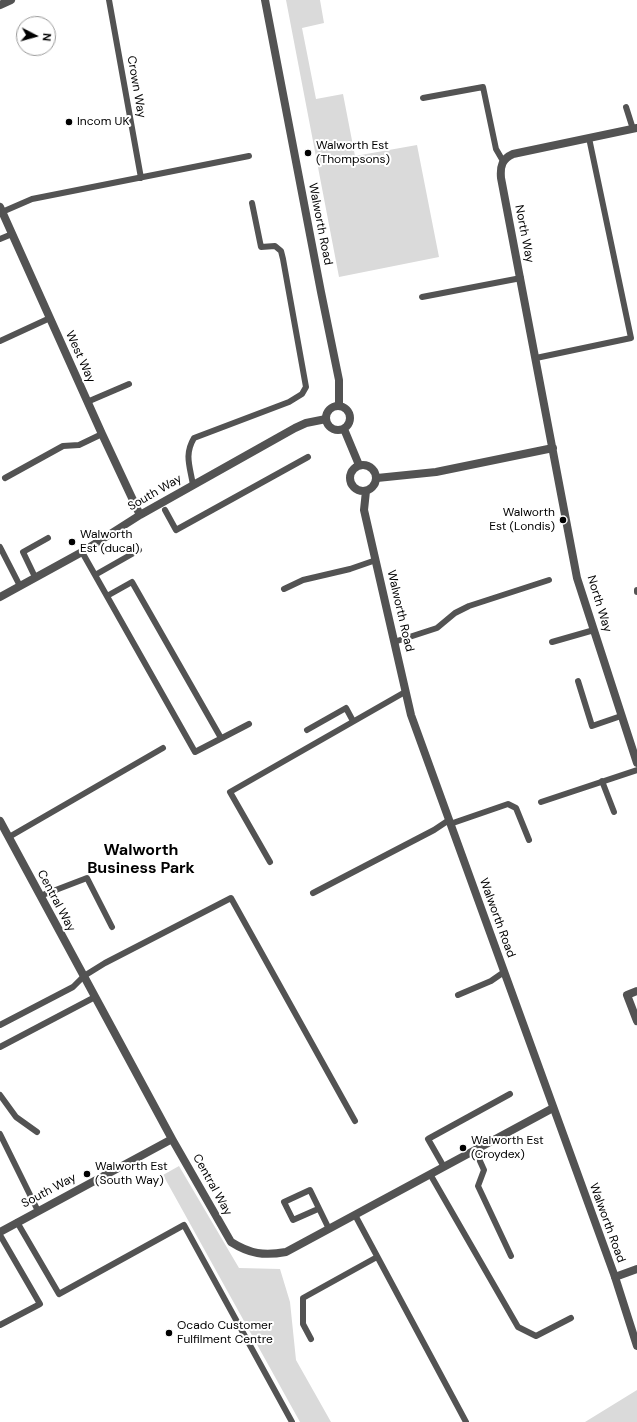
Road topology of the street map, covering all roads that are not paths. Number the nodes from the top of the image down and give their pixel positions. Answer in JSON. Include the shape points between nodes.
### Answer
{"nodes":[{"id":1,"x":11,"y":0,"type":"edge"},
{"id":2,"x":109,"y":0,"type":"edge"},
{"id":3,"x":265,"y":0,"type":"edge"},
{"id":4,"x":0,"y":5,"type":"edge"},
{"id":5,"x":423,"y":98,"type":"dead end"},
{"id":6,"x":626,"y":107,"type":"dead end"},
{"id":7,"x":635,"y":129,"type":"edge"},
{"id":8,"x":589,"y":138,"type":"junction"},
{"id":9,"x":249,"y":156,"type":"dead end"},
{"id":10,"x":503,"y":161,"type":"junction"},
{"id":11,"x":141,"y":178,"type":"junction"},
{"id":12,"x":252,"y":203,"type":"dead end"},
{"id":13,"x":1,"y":210,"type":"edge"},
{"id":14,"x":12,"y":234,"type":"junction"},
{"id":15,"x":0,"y":239,"type":"edge"},
{"id":16,"x":521,"y":278,"type":"junction"},
{"id":17,"x":422,"y":297,"type":"dead end"},
{"id":18,"x":50,"y":318,"type":"junction"},
{"id":19,"x":0,"y":341,"type":"edge"},
{"id":20,"x":536,"y":358,"type":"junction"},
{"id":21,"x":129,"y":384,"type":"dead end"},
{"id":22,"x":88,"y":402,"type":"junction"},
{"id":23,"x":339,"y":406,"type":"junction"},
{"id":24,"x":326,"y":419,"type":"junction"},
{"id":25,"x":344,"y":429,"type":"junction"},
{"id":26,"x":102,"y":434,"type":"junction"},
{"id":27,"x":553,"y":448,"type":"junction"},
{"id":28,"x":308,"y":457,"type":"dead end"},
{"id":29,"x":359,"y":465,"type":"junction"},
{"id":30,"x":5,"y":478,"type":"dead end"},
{"id":31,"x":377,"y":478,"type":"junction"},
{"id":32,"x":193,"y":485,"type":"junction"},
{"id":33,"x":366,"y":491,"type":"junction"},
{"id":34,"x":165,"y":510,"type":"dead end"},
{"id":35,"x":140,"y":515,"type":"junction"},
{"id":36,"x":48,"y":538,"type":"dead end"},
{"id":37,"x":0,"y":547,"type":"edge"},
{"id":38,"x":139,"y":550,"type":"dead end"},
{"id":39,"x":82,"y":552,"type":"junction"},
{"id":40,"x":376,"y":560,"type":"junction"},
{"id":41,"x":95,"y":575,"type":"junction"},
{"id":42,"x":35,"y":577,"type":"junction"},
{"id":43,"x":549,"y":580,"type":"dead end"},
{"id":44,"x":20,"y":586,"type":"junction"},
{"id":45,"x":284,"y":589,"type":"dead end"},
{"id":46,"x":107,"y":596,"type":"junction"},
{"id":47,"x":0,"y":597,"type":"edge"},
{"id":48,"x":594,"y":630,"type":"junction"},
{"id":49,"x":394,"y":642,"type":"junction"},
{"id":50,"x":552,"y":642,"type":"dead end"},
{"id":51,"x":578,"y":681,"type":"dead end"},
{"id":52,"x":405,"y":692,"type":"junction"},
{"id":53,"x":621,"y":716,"type":"junction"},
{"id":54,"x":353,"y":722,"type":"junction"},
{"id":55,"x":249,"y":724,"type":"dead end"},
{"id":56,"x":307,"y":730,"type":"dead end"},
{"id":57,"x":221,"y":738,"type":"junction"},
{"id":58,"x":163,"y":748,"type":"dead end"},
{"id":59,"x":637,"y":762,"type":"edge"},
{"id":60,"x":637,"y":770,"type":"edge"},
{"id":61,"x":602,"y":781,"type":"junction"},
{"id":62,"x":541,"y":802,"type":"dead end"},
{"id":63,"x":614,"y":812,"type":"dead end"},
{"id":64,"x":0,"y":821,"type":"edge"},
{"id":65,"x":449,"y":822,"type":"junction"},
{"id":66,"x":8,"y":837,"type":"junction"},
{"id":67,"x":529,"y":840,"type":"dead end"},
{"id":68,"x":270,"y":862,"type":"dead end"},
{"id":69,"x":313,"y":893,"type":"dead end"},
{"id":70,"x":40,"y":896,"type":"junction"},
{"id":71,"x":112,"y":927,"type":"dead end"},
{"id":72,"x":504,"y":972,"type":"junction"},
{"id":73,"x":84,"y":976,"type":"junction"},
{"id":74,"x":637,"y":991,"type":"edge"},
{"id":75,"x":458,"y":995,"type":"dead end"},
{"id":76,"x":95,"y":997,"type":"junction"},
{"id":77,"x":637,"y":1021,"type":"edge"},
{"id":78,"x":0,"y":1025,"type":"edge"},
{"id":79,"x":0,"y":1047,"type":"edge"},
{"id":80,"x":510,"y":1094,"type":"dead end"},
{"id":81,"x":0,"y":1095,"type":"edge"},
{"id":82,"x":553,"y":1108,"type":"junction"},
{"id":83,"x":356,"y":1121,"type":"dead end"},
{"id":84,"x":37,"y":1132,"type":"dead end"},
{"id":85,"x":0,"y":1134,"type":"edge"},
{"id":86,"x":172,"y":1139,"type":"junction"},
{"id":87,"x":475,"y":1150,"type":"junction"},
{"id":88,"x":444,"y":1167,"type":"junction"},
{"id":89,"x":430,"y":1174,"type":"junction"},
{"id":90,"x":318,"y":1209,"type":"junction"},
{"id":91,"x":38,"y":1211,"type":"junction"},
{"id":92,"x":355,"y":1215,"type":"junction"},
{"id":93,"x":17,"y":1222,"type":"junction"},
{"id":94,"x":329,"y":1229,"type":"junction"},
{"id":95,"x":0,"y":1232,"type":"edge"},
{"id":96,"x":0,"y":1236,"type":"edge"},
{"id":97,"x":511,"y":1256,"type":"dead end"},
{"id":98,"x":377,"y":1257,"type":"junction"},
{"id":99,"x":637,"y":1268,"type":"edge"},
{"id":100,"x":614,"y":1277,"type":"junction"},
{"id":101,"x":571,"y":1318,"type":"dead end"},
{"id":102,"x":0,"y":1326,"type":"edge"},
{"id":103,"x":311,"y":1339,"type":"dead end"},
{"id":104,"x":637,"y":1346,"type":"edge"},
{"id":105,"x":292,"y":1422,"type":"edge"},
{"id":106,"x":466,"y":1422,"type":"edge"}],
"edges":[{"from":1,"to":4,"type":"street"},
{"from":2,"to":11,"type":"lane","name":"Crown Way"},
{"from":3,"to":23,"type":"street","name":"Walworth Road","via":[[339,380]]},
{"from":5,"to":10,"type":"lane","via":[[483,87],[496,149]]},
{"from":6,"to":7,"type":"lane"},
{"from":7,"to":8,"type":"street"},
{"from":8,"to":10,"type":"street","via":[[521,151]]},
{"from":8,"to":20,"type":"lane","via":[[631,338]]},
{"from":9,"to":11,"type":"lane"},
{"from":10,"to":16,"type":"street","name":"North Way","via":[[501,178]]},
{"from":11,"to":13,"type":"lane","via":[[32,199]]},
{"from":12,"to":32,"type":"lane","via":[[261,247],[275,246],[281,251],[284,259],[306,387],[302,394],[289,402],[194,438],[188,454]]},
{"from":13,"to":14,"type":"street","name":"West Way"},
{"from":14,"to":15,"type":"lane"},
{"from":14,"to":18,"type":"street","name":"West Way"},
{"from":16,"to":17,"type":"lane"},
{"from":16,"to":20,"type":"street","name":"North Way"},
{"from":18,"to":19,"type":"lane"},
{"from":18,"to":22,"type":"street","name":"West Way"},
{"from":20,"to":27,"type":"street","name":"North Way"},
{"from":21,"to":22,"type":"lane"},
{"from":22,"to":26,"type":"street","name":"West Way"},
{"from":23,"to":24,"type":"street","via":[[328,411]]},
{"from":23,"to":25,"type":"street","via":[[347,410],[350,417]]},
{"from":24,"to":25,"type":"street","via":[[332,429]]},
{"from":24,"to":32,"type":"street","name":"South Way","via":[[295,428]]},
{"from":25,"to":29,"type":"street"},
{"from":26,"to":30,"type":"lane","via":[[78,445],[63,446]]},
{"from":26,"to":35,"type":"street","name":"West Way"},
{"from":27,"to":31,"type":"street","via":[[436,472]]},
{"from":27,"to":48,"type":"street","name":"North Way","via":[[577,578]]},
{"from":28,"to":34,"type":"lane","via":[[176,530]]},
{"from":29,"to":31,"type":"street","via":[[371,467]]},
{"from":29,"to":33,"type":"street","via":[[350,474],[351,483],[357,490]]},
{"from":31,"to":33,"type":"street","via":[[373,486]]},
{"from":32,"to":35,"type":"street","name":"South Way"},
{"from":33,"to":40,"type":"street","name":"Walworth Road","via":[[364,510]]},
{"from":35,"to":39,"type":"street","name":"South Way"},
{"from":36,"to":42,"type":"lane","via":[[23,552]]},
{"from":37,"to":44,"type":"lane"},
{"from":38,"to":41,"type":"lane"},
{"from":39,"to":41,"type":"lane"},
{"from":39,"to":42,"type":"street","name":"South Way"},
{"from":40,"to":45,"type":"lane","via":[[302,580]]},
{"from":40,"to":49,"type":"street","name":"Walworth Road"},
{"from":41,"to":46,"type":"lane"},
{"from":42,"to":44,"type":"street","name":"South Way"},
{"from":43,"to":49,"type":"lane","via":[[469,606],[436,628]]},
{"from":44,"to":47,"type":"street","name":"South Way"},
{"from":46,"to":57,"type":"lane","via":[[132,582]]},
{"from":46,"to":57,"type":"lane","via":[[195,752]]},
{"from":48,"to":50,"type":"lane"},
{"from":48,"to":53,"type":"street","name":"North Way"},
{"from":49,"to":52,"type":"street","name":"Walworth Road"},
{"from":51,"to":53,"type":"lane","via":[[592,726]]},
{"from":52,"to":54,"type":"lane"},
{"from":52,"to":65,"type":"street","name":"Walworth Road"},
{"from":53,"to":59,"type":"street","name":"North Way"},
{"from":54,"to":56,"type":"lane","via":[[346,708]]},
{"from":54,"to":68,"type":"lane","via":[[230,792]]},
{"from":55,"to":57,"type":"lane"},
{"from":58,"to":66,"type":"lane"},
{"from":60,"to":61,"type":"lane"},
{"from":61,"to":62,"type":"lane"},
{"from":61,"to":63,"type":"lane"},
{"from":64,"to":66,"type":"street","name":"Central Way"},
{"from":65,"to":67,"type":"lane","via":[[508,804],[516,808]]},
{"from":65,"to":69,"type":"lane"},
{"from":65,"to":72,"type":"street","name":"Walworth Road"},
{"from":66,"to":70,"type":"street","name":"Central Way"},
{"from":70,"to":71,"type":"lane","via":[[87,878]]},
{"from":70,"to":73,"type":"street","name":"Central Way"},
{"from":72,"to":75,"type":"lane","via":[[491,981]]},
{"from":72,"to":82,"type":"street","name":"Walworth Road"},
{"from":73,"to":76,"type":"street","name":"Central Way"},
{"from":73,"to":78,"type":"lane","via":[[73,986]]},
{"from":73,"to":83,"type":"lane","via":[[231,898]]},
{"from":74,"to":77,"type":"street","via":[[627,995]]},
{"from":76,"to":79,"type":"lane"},
{"from":76,"to":86,"type":"street","name":"Central Way"},
{"from":80,"to":88,"type":"lane","via":[[428,1139]]},
{"from":81,"to":84,"type":"lane","via":[[16,1117]]},
{"from":82,"to":87,"type":"street","name":"Central Way"},
{"from":82,"to":100,"type":"street","name":"Walworth Road"},
{"from":85,"to":91,"type":"lane"},
{"from":86,"to":91,"type":"street","name":"South Way"},
{"from":86,"to":94,"type":"street","name":"Central Way","via":[[231,1242],[243,1250],[273,1255],[286,1252]]},
{"from":87,"to":88,"type":"street","name":"Central Way"},
{"from":87,"to":97,"type":"lane","via":[[484,1170],[478,1186]]},
{"from":88,"to":89,"type":"street","name":"Central Way"},
{"from":89,"to":92,"type":"street","name":"Central Way"},
{"from":89,"to":101,"type":"lane","via":[[518,1327],[536,1336]]},
{"from":90,"to":90,"type":"lane","via":[[293,1220],[284,1202],[310,1190]]},
{"from":90,"to":94,"type":"lane"},
{"from":91,"to":93,"type":"street","name":"South Way"},
{"from":92,"to":94,"type":"street","name":"Central Way"},
{"from":92,"to":98,"type":"lane"},
{"from":93,"to":95,"type":"street","name":"South Way"},
{"from":93,"to":105,"type":"lane","via":[[59,1294],[184,1225]]},
{"from":96,"to":102,"type":"lane","via":[[40,1304]]},
{"from":98,"to":103,"type":"lane","via":[[303,1298],[303,1324]]},
{"from":98,"to":106,"type":"lane"},
{"from":99,"to":100,"type":"street"},
{"from":100,"to":104,"type":"street","name":"Walworth Road"}]}
